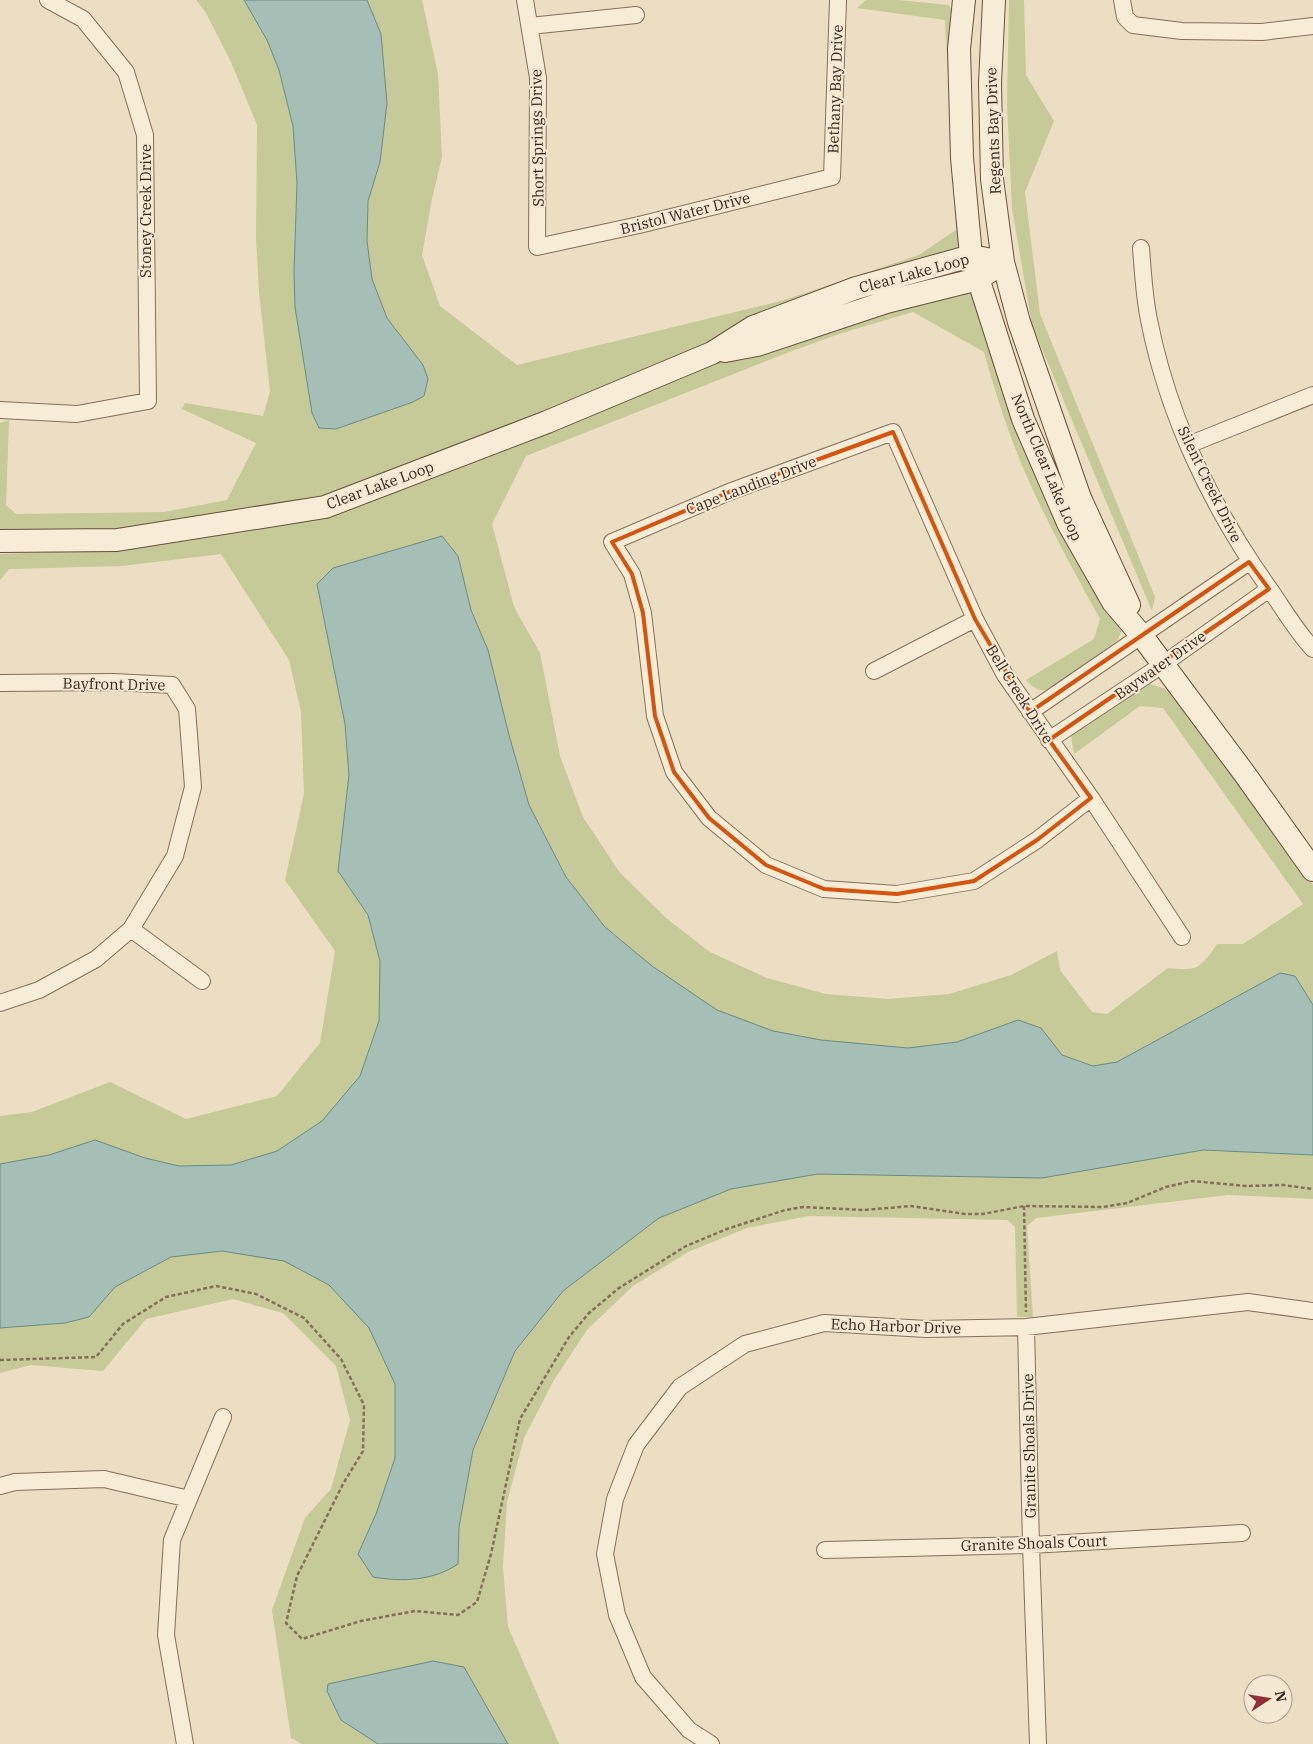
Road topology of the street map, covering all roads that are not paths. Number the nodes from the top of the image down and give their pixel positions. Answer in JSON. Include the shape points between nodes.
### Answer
{"nodes":[{"id":1,"x":48,"y":0,"type":"edge"},
{"id":2,"x":525,"y":0,"type":"edge"},
{"id":3,"x":838,"y":0,"type":"edge"},
{"id":4,"x":964,"y":0,"type":"edge"},
{"id":5,"x":994,"y":0,"type":"edge"},
{"id":6,"x":1122,"y":0,"type":"edge"},
{"id":7,"x":636,"y":15,"type":"dead end"},
{"id":8,"x":530,"y":26,"type":"junction"},
{"id":9,"x":1313,"y":26,"type":"edge"},
{"id":10,"x":832,"y":177,"type":"joint"},
{"id":11,"x":537,"y":247,"type":"joint"},
{"id":12,"x":1140,"y":248,"type":"dead end"},
{"id":13,"x":971,"y":256,"type":"junction"},
{"id":14,"x":1003,"y":262,"type":"junction"},
{"id":15,"x":978,"y":279,"type":"junction"},
{"id":16,"x":712,"y":353,"type":"junction"},
{"id":17,"x":1313,"y":395,"type":"edge"},
{"id":18,"x":0,"y":410,"type":"edge"},
{"id":19,"x":893,"y":432,"type":"joint"},
{"id":20,"x":1188,"y":445,"type":"junction"},
{"id":21,"x":0,"y":541,"type":"edge"},
{"id":22,"x":1249,"y":562,"type":"junction"},
{"id":23,"x":1269,"y":589,"type":"junction"},
{"id":24,"x":975,"y":619,"type":"junction"},
{"id":25,"x":1142,"y":636,"type":"junction"},
{"id":26,"x":1311,"y":646,"type":"edge"},
{"id":27,"x":1162,"y":665,"type":"junction"},
{"id":28,"x":874,"y":671,"type":"dead end"},
{"id":29,"x":0,"y":683,"type":"edge"},
{"id":30,"x":1030,"y":712,"type":"junction"},
{"id":31,"x":1049,"y":740,"type":"junction"},
{"id":32,"x":1091,"y":798,"type":"junction"},
{"id":33,"x":1313,"y":870,"type":"edge"},
{"id":34,"x":132,"y":929,"type":"junction"},
{"id":35,"x":1182,"y":937,"type":"dead end"},
{"id":36,"x":202,"y":981,"type":"dead end"},
{"id":37,"x":0,"y":1003,"type":"edge"},
{"id":38,"x":1313,"y":1311,"type":"edge"},
{"id":39,"x":1026,"y":1328,"type":"junction"},
{"id":40,"x":223,"y":1417,"type":"dead end"},
{"id":41,"x":0,"y":1486,"type":"edge"},
{"id":42,"x":189,"y":1499,"type":"junction"},
{"id":43,"x":1242,"y":1532,"type":"dead end"},
{"id":44,"x":1031,"y":1545,"type":"junction"},
{"id":45,"x":825,"y":1550,"type":"dead end"},
{"id":46,"x":185,"y":1744,"type":"edge"},
{"id":47,"x":711,"y":1744,"type":"edge"},
{"id":48,"x":1038,"y":1744,"type":"edge"}],
"edges":[{"from":1,"to":18,"type":"street","name":"Stoney Creek Drive","via":[[83,19],[126,72],[145,135],[148,401],[77,414]]},
{"from":2,"to":8,"type":"street","name":"Short Springs Drive"},
{"from":3,"to":10,"type":"street","name":"Bethany Bay Drive"},
{"from":4,"to":13,"type":"street","name":"Regents Bay Drive","via":[[959,49],[962,158]]},
{"from":5,"to":14,"type":"street","name":"Regents Bay Drive","via":[[990,83],[992,179]]},
{"from":6,"to":9,"type":"street","via":[[1124,17],[1132,24],[1182,31],[1262,32]]},
{"from":7,"to":8,"type":"street"},
{"from":8,"to":11,"type":"street","name":"Short Springs Drive","via":[[538,78]]},
{"from":10,"to":11,"type":"street","name":"Bristol Water Drive"},
{"from":12,"to":20,"type":"street","name":"Silent Creek Drive","via":[[1148,319],[1167,388]]},
{"from":13,"to":14,"type":"street","name":"Clear Lake Loop"},
{"from":13,"to":15,"type":"street","name":"North Clear Lake Loop"},
{"from":13,"to":16,"type":"street","name":"Clear Lake Loop","via":[[856,288],[753,327]]},
{"from":14,"to":15,"type":"street","name":"Clear Lake Loop"},
{"from":14,"to":25,"type":"street","name":"North Clear Lake Loop","via":[[1019,322],[1080,498]]},
{"from":15,"to":16,"type":"street","name":"Clear Lake Loop","via":[[886,302],[757,345]]},
{"from":15,"to":25,"type":"street","name":"North Clear Lake Loop","via":[[1023,419],[1068,522],[1113,602]]},
{"from":16,"to":21,"type":"street","name":"Clear Lake Loop","via":[[547,422],[325,507],[117,540]]},
{"from":17,"to":20,"type":"street"},
{"from":19,"to":24,"type":"street","name":"Bell Creek Drive"},
{"from":19,"to":32,"type":"street","name":"Cape Landing Drive","via":[[728,492],[612,542],[632,574],[643,613],[656,716],[674,772],[709,818],[766,865],[824,889],[897,894],[974,881],[1037,840]]},
{"from":20,"to":22,"type":"street","name":"Silent Creek Drive","via":[[1218,508]]},
{"from":22,"to":23,"type":"street","name":"Silent Creek Drive"},
{"from":22,"to":25,"type":"street"},
{"from":23,"to":26,"type":"street","name":"Silent Creek Drive"},
{"from":23,"to":27,"type":"street","name":"Baywater Drive"},
{"from":24,"to":28,"type":"street"},
{"from":24,"to":30,"type":"street","name":"Bell Creek Drive","via":[[1005,675]]},
{"from":25,"to":27,"type":"street","name":"North Clear Lake Loop"},
{"from":25,"to":30,"type":"street"},
{"from":27,"to":31,"type":"street","name":"Baywater Drive"},
{"from":27,"to":33,"type":"street","name":"North Clear Lake Loop"},
{"from":29,"to":34,"type":"street","name":"Bayfront Drive","via":[[172,684],[187,709],[193,787],[175,856]]},
{"from":30,"to":31,"type":"street","name":"Bell Creek Drive"},
{"from":31,"to":32,"type":"street","name":"Bell Creek Drive"},
{"from":32,"to":35,"type":"street","name":"Bell Creek Drive"},
{"from":34,"to":36,"type":"street"},
{"from":34,"to":37,"type":"street","name":"Bayfront Drive","via":[[96,959],[39,990]]},
{"from":38,"to":39,"type":"street","name":"Echo Harbor Drive","via":[[1248,1302]]},
{"from":39,"to":44,"type":"street","name":"Granite Shoals Drive"},
{"from":39,"to":47,"type":"street","name":"Echo Harbor Drive","via":[[926,1329],[824,1323],[745,1344],[680,1387],[636,1445],[615,1499],[605,1554],[617,1615],[643,1677],[689,1730]]},
{"from":40,"to":42,"type":"street"},
{"from":41,"to":42,"type":"street","via":[[16,1482],[104,1479]]},
{"from":42,"to":46,"type":"street","via":[[172,1540],[166,1635]]},
{"from":43,"to":44,"type":"street","name":"Granite Shoals Court"},
{"from":44,"to":45,"type":"street","name":"Granite Shoals Court"},
{"from":44,"to":48,"type":"street","name":"Granite Shoals Drive"}]}
